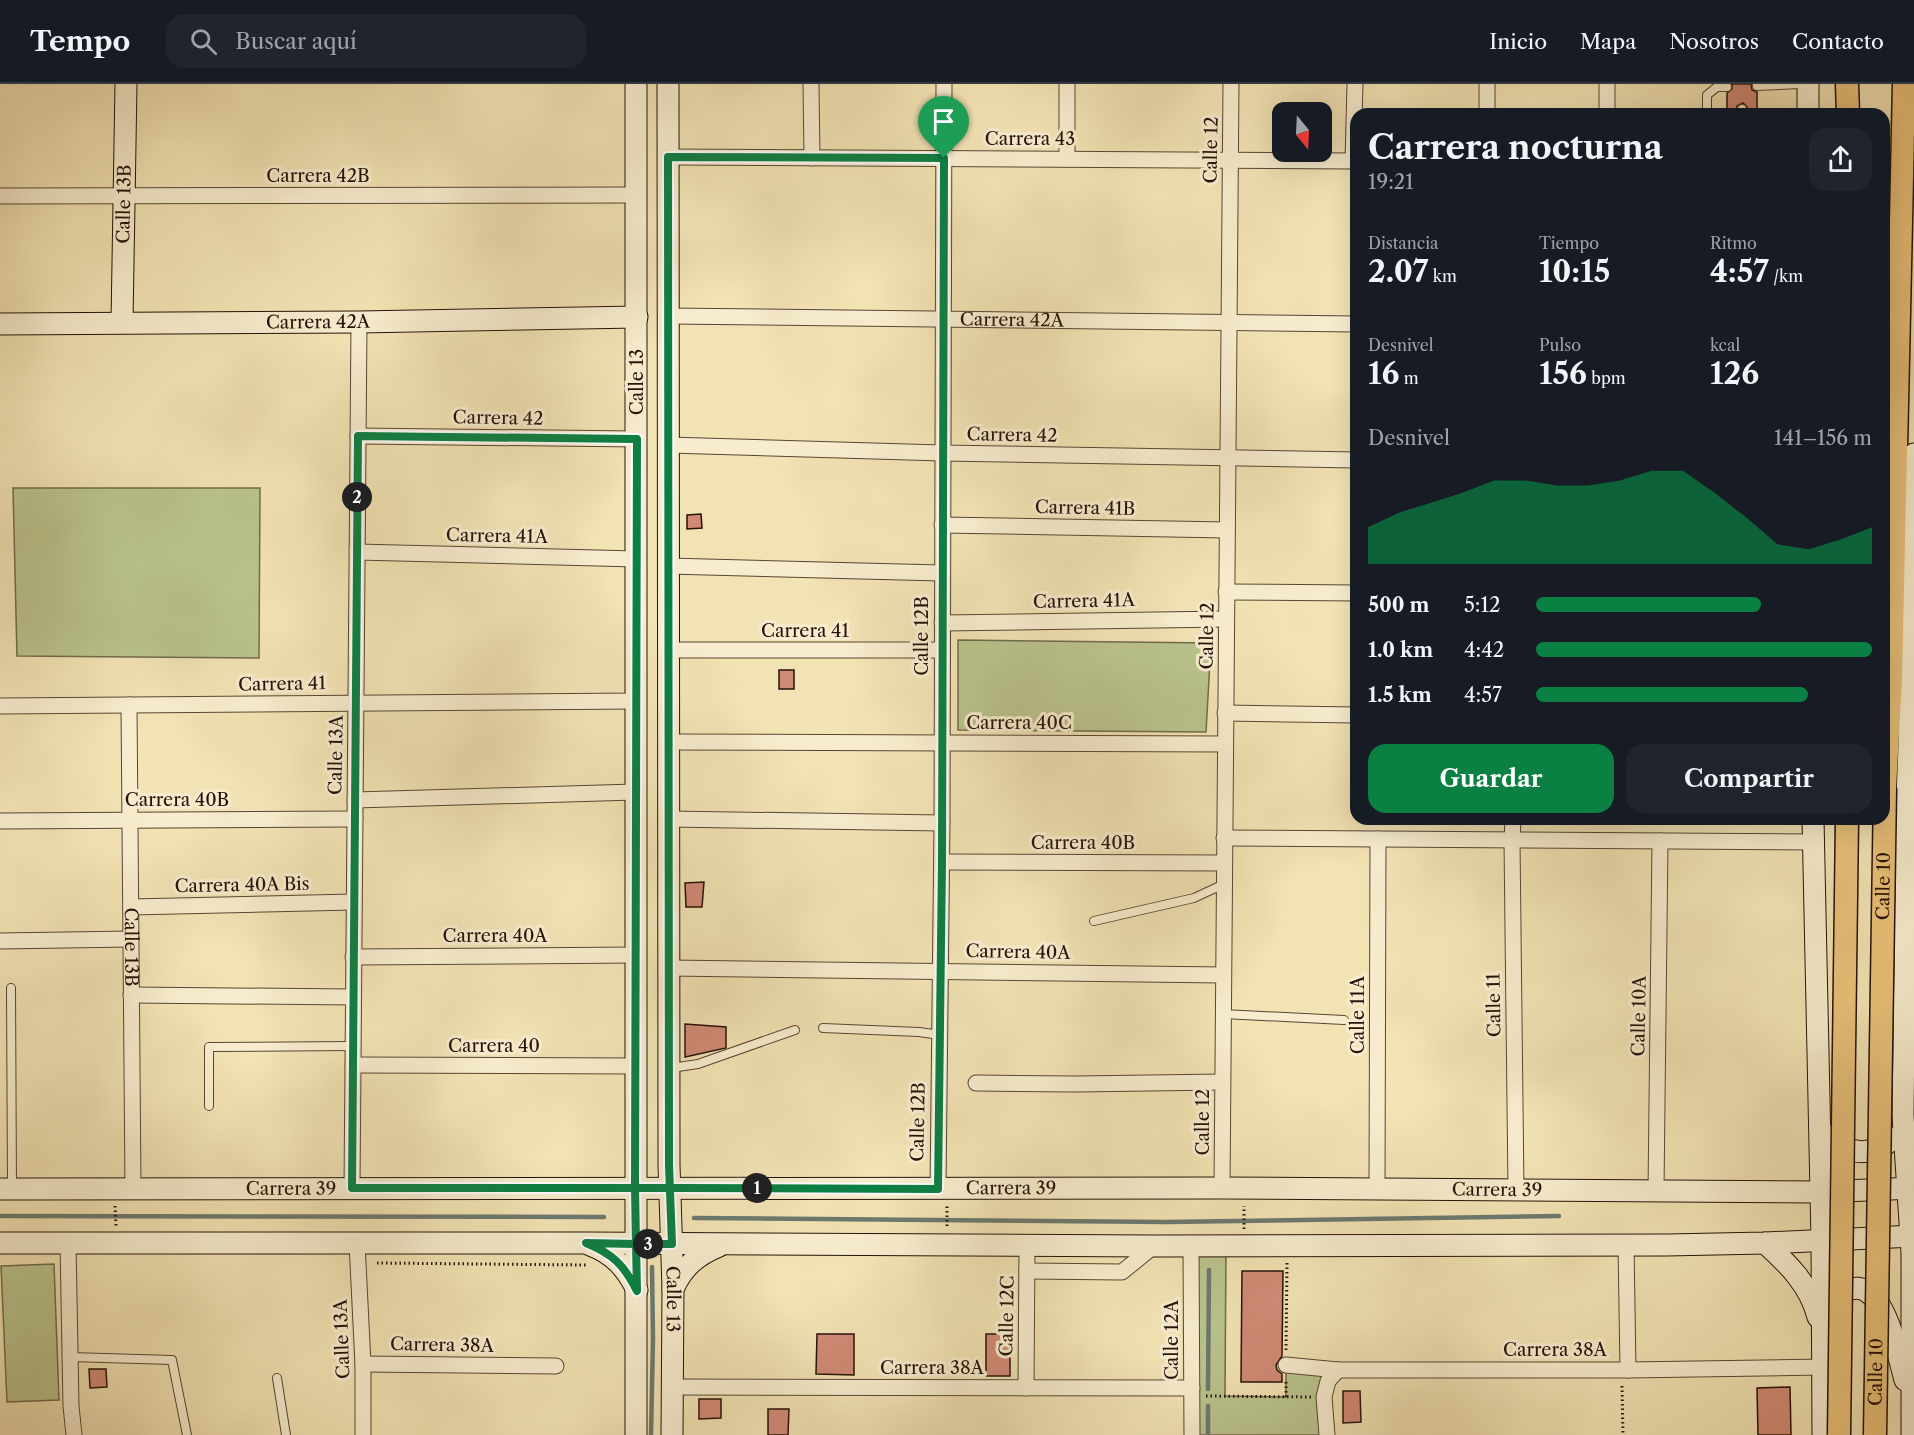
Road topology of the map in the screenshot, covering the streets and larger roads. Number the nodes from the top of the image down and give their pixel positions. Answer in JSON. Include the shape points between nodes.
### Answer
{"nodes":[{"id":1,"x":126,"y":84,"type":"edge"},
{"id":2,"x":636,"y":84,"type":"edge"},
{"id":3,"x":668,"y":84,"type":"edge"},
{"id":4,"x":812,"y":84,"type":"edge"},
{"id":5,"x":944,"y":84,"type":"edge"},
{"id":6,"x":1067,"y":84,"type":"edge"},
{"id":7,"x":1231,"y":84,"type":"edge"},
{"id":8,"x":1355,"y":84,"type":"edge"},
{"id":9,"x":1487,"y":84,"type":"edge"},
{"id":10,"x":1607,"y":84,"type":"edge"},
{"id":11,"x":1808,"y":84,"type":"edge"},
{"id":12,"x":1835,"y":84,"type":"edge"},
{"id":13,"x":1847,"y":84,"type":"edge"},
{"id":14,"x":1904,"y":85,"type":"edge"},
{"id":15,"x":1355,"y":108,"type":"edge"},
{"id":16,"x":1487,"y":108,"type":"edge"},
{"id":17,"x":1607,"y":108,"type":"edge"},
{"id":18,"x":1808,"y":108,"type":"edge"},
{"id":19,"x":1835,"y":108,"type":"edge"},
{"id":20,"x":1848,"y":108,"type":"edge"},
{"id":21,"x":1914,"y":131,"type":"edge"},
{"id":22,"x":668,"y":157,"type":"junction"},
{"id":23,"x":812,"y":158,"type":"junction"},
{"id":24,"x":944,"y":158,"type":"junction"},
{"id":25,"x":1067,"y":159,"type":"junction"},
{"id":26,"x":1230,"y":160,"type":"junction"},
{"id":27,"x":1350,"y":161,"type":"edge"},
{"id":28,"x":636,"y":195,"type":"junction"},
{"id":29,"x":0,"y":196,"type":"edge"},
{"id":30,"x":124,"y":196,"type":"junction"},
{"id":31,"x":668,"y":316,"type":"junction"},
{"id":32,"x":637,"y":317,"type":"junction"},
{"id":33,"x":943,"y":320,"type":"junction"},
{"id":34,"x":122,"y":322,"type":"junction"},
{"id":35,"x":359,"y":322,"type":"junction"},
{"id":36,"x":0,"y":324,"type":"edge"},
{"id":37,"x":1229,"y":324,"type":"junction"},
{"id":38,"x":1350,"y":324,"type":"edge"},
{"id":39,"x":358,"y":436,"type":"junction"},
{"id":40,"x":637,"y":439,"type":"junction"},
{"id":41,"x":668,"y":445,"type":"junction"},
{"id":42,"x":942,"y":453,"type":"junction"},
{"id":43,"x":1914,"y":454,"type":"edge"},
{"id":44,"x":1228,"y":459,"type":"junction"},
{"id":45,"x":1350,"y":460,"type":"edge"},
{"id":46,"x":942,"y":525,"type":"junction"},
{"id":47,"x":1227,"y":530,"type":"junction"},
{"id":48,"x":357,"y":552,"type":"junction"},
{"id":49,"x":636,"y":559,"type":"junction"},
{"id":50,"x":668,"y":566,"type":"junction"},
{"id":51,"x":942,"y":573,"type":"junction"},
{"id":52,"x":1227,"y":592,"type":"junction"},
{"id":53,"x":1350,"y":593,"type":"edge"},
{"id":54,"x":1226,"y":619,"type":"junction"},
{"id":55,"x":942,"y":623,"type":"junction"},
{"id":56,"x":669,"y":650,"type":"junction"},
{"id":57,"x":942,"y":650,"type":"junction"},
{"id":58,"x":1901,"y":678,"type":"junction"},
{"id":59,"x":636,"y":700,"type":"junction"},
{"id":60,"x":356,"y":703,"type":"junction"},
{"id":61,"x":129,"y":705,"type":"junction"},
{"id":62,"x":0,"y":706,"type":"edge"},
{"id":63,"x":1225,"y":713,"type":"junction"},
{"id":64,"x":1350,"y":715,"type":"edge"},
{"id":65,"x":669,"y":742,"type":"junction"},
{"id":66,"x":942,"y":743,"type":"junction"},
{"id":67,"x":1225,"y":744,"type":"junction"},
{"id":68,"x":1912,"y":745,"type":"edge"},
{"id":69,"x":1890,"y":754,"type":"edge"},
{"id":70,"x":636,"y":792,"type":"junction"},
{"id":71,"x":1910,"y":797,"type":"edge"},
{"id":72,"x":355,"y":800,"type":"junction"},
{"id":73,"x":355,"y":819,"type":"junction"},
{"id":74,"x":669,"y":819,"type":"junction"},
{"id":75,"x":130,"y":820,"type":"junction"},
{"id":76,"x":0,"y":821,"type":"edge"},
{"id":77,"x":942,"y":823,"type":"junction"},
{"id":78,"x":1513,"y":825,"type":"edge"},
{"id":79,"x":1813,"y":825,"type":"edge"},
{"id":80,"x":1847,"y":825,"type":"edge"},
{"id":81,"x":1884,"y":825,"type":"edge"},
{"id":82,"x":1224,"y":838,"type":"junction"},
{"id":83,"x":1378,"y":839,"type":"junction"},
{"id":84,"x":1512,"y":841,"type":"junction"},
{"id":85,"x":1660,"y":841,"type":"junction"},
{"id":86,"x":1813,"y":842,"type":"junction"},
{"id":87,"x":942,"y":861,"type":"junction"},
{"id":88,"x":1224,"y":863,"type":"junction"},
{"id":89,"x":1910,"y":898,"type":"edge"},
{"id":90,"x":354,"y":902,"type":"junction"},
{"id":91,"x":131,"y":907,"type":"junction"},
{"id":92,"x":131,"y":939,"type":"junction"},
{"id":93,"x":0,"y":941,"type":"edge"},
{"id":94,"x":636,"y":955,"type":"junction"},
{"id":95,"x":353,"y":957,"type":"junction"},
{"id":96,"x":669,"y":968,"type":"junction"},
{"id":97,"x":941,"y":970,"type":"junction"},
{"id":98,"x":1223,"y":975,"type":"junction"},
{"id":99,"x":131,"y":995,"type":"junction"},
{"id":100,"x":353,"y":997,"type":"junction"},
{"id":101,"x":1910,"y":1030,"type":"edge"},
{"id":102,"x":352,"y":1065,"type":"junction"},
{"id":103,"x":635,"y":1066,"type":"junction"},
{"id":104,"x":1222,"y":1082,"type":"junction"},
{"id":105,"x":976,"y":1083,"type":"dead end"},
{"id":106,"x":1820,"y":1109,"type":"junction"},
{"id":107,"x":1903,"y":1115,"type":"junction"},
{"id":108,"x":352,"y":1188,"type":"junction"},
{"id":109,"x":1221,"y":1188,"type":"junction"},
{"id":110,"x":1911,"y":1188,"type":"edge"},
{"id":111,"x":6,"y":1189,"type":"edge"},
{"id":112,"x":133,"y":1189,"type":"junction"},
{"id":113,"x":1377,"y":1190,"type":"junction"},
{"id":114,"x":1516,"y":1191,"type":"junction"},
{"id":115,"x":1656,"y":1191,"type":"junction"},
{"id":116,"x":1821,"y":1192,"type":"junction"},
{"id":117,"x":635,"y":1193,"type":"junction"},
{"id":118,"x":943,"y":1193,"type":"junction"},
{"id":119,"x":670,"y":1194,"type":"junction"},
{"id":120,"x":636,"y":1236,"type":"junction"},
{"id":121,"x":1912,"y":1236,"type":"edge"},
{"id":122,"x":671,"y":1238,"type":"junction"},
{"id":123,"x":1876,"y":1238,"type":"junction"},
{"id":124,"x":1822,"y":1240,"type":"junction"},
{"id":125,"x":0,"y":1243,"type":"edge"},
{"id":126,"x":586,"y":1243,"type":"junction"},
{"id":127,"x":1765,"y":1243,"type":"junction"},
{"id":128,"x":68,"y":1244,"type":"junction"},
{"id":129,"x":1626,"y":1244,"type":"junction"},
{"id":130,"x":722,"y":1245,"type":"junction"},
{"id":131,"x":1027,"y":1245,"type":"junction"},
{"id":132,"x":1154,"y":1246,"type":"junction"},
{"id":133,"x":1191,"y":1246,"type":"junction"},
{"id":134,"x":358,"y":1253,"type":"junction"},
{"id":135,"x":1027,"y":1271,"type":"junction"},
{"id":136,"x":673,"y":1289,"type":"junction"},
{"id":137,"x":637,"y":1291,"type":"junction"},
{"id":138,"x":1823,"y":1316,"type":"junction"},
{"id":139,"x":1822,"y":1339,"type":"junction"},
{"id":140,"x":363,"y":1364,"type":"junction"},
{"id":141,"x":1286,"y":1365,"type":"road end"},
{"id":142,"x":556,"y":1366,"type":"dead end"},
{"id":143,"x":1913,"y":1366,"type":"edge"},
{"id":144,"x":1823,"y":1367,"type":"junction"},
{"id":145,"x":1338,"y":1370,"type":"junction"},
{"id":146,"x":1625,"y":1370,"type":"junction"},
{"id":147,"x":672,"y":1387,"type":"junction"},
{"id":148,"x":1026,"y":1388,"type":"junction"},
{"id":149,"x":1192,"y":1388,"type":"junction"},
{"id":150,"x":1912,"y":1404,"type":"junction"},
{"id":151,"x":74,"y":1435,"type":"edge"},
{"id":152,"x":363,"y":1435,"type":"edge"},
{"id":153,"x":636,"y":1435,"type":"edge"},
{"id":154,"x":672,"y":1435,"type":"edge"},
{"id":155,"x":1192,"y":1435,"type":"edge"},
{"id":156,"x":1327,"y":1435,"type":"edge"},
{"id":157,"x":1823,"y":1435,"type":"edge"},
{"id":158,"x":1839,"y":1435,"type":"edge"},
{"id":159,"x":1875,"y":1435,"type":"edge"},
{"id":160,"x":1912,"y":1435,"type":"edge"}],
"edges":[{"from":1,"to":30,"type":"main road","name":"Calle 13B"},
{"from":2,"to":28,"type":"main road","name":"Calle 13"},
{"from":3,"to":22,"type":"main road","name":"Calle 13"},
{"from":4,"to":23,"type":"street"},
{"from":5,"to":24,"type":"street","name":"Calle 12B"},
{"from":6,"to":25,"type":"street"},
{"from":7,"to":26,"type":"street","name":"Calle 12"},
{"from":8,"to":15,"type":"street"},
{"from":9,"to":16,"type":"street"},
{"from":10,"to":17,"type":"street"},
{"from":11,"to":18,"type":"main road"},
{"from":12,"to":19,"type":"main road"},
{"from":13,"to":20,"type":"main road"},
{"from":14,"to":21,"type":"main road","name":"Calle 10"},
{"from":14,"to":58,"type":"main road","name":"Calle 10"},
{"from":22,"to":23,"type":"street","name":"Carrera 43"},
{"from":22,"to":31,"type":"main road","name":"Calle 13"},
{"from":23,"to":24,"type":"street","name":"Carrera 43"},
{"from":24,"to":25,"type":"street","name":"Carrera 43"},
{"from":24,"to":33,"type":"street","name":"Calle 12B"},
{"from":25,"to":26,"type":"street","name":"Carrera 43"},
{"from":26,"to":27,"type":"street","name":"Carrera 43"},
{"from":26,"to":37,"type":"street","name":"Calle 12"},
{"from":28,"to":30,"type":"street","name":"Carrera 42B"},
{"from":28,"to":32,"type":"main road","name":"Calle 13"},
{"from":29,"to":30,"type":"street","name":"Carrera 42B"},
{"from":30,"to":34,"type":"main road","name":"Calle 13B"},
{"from":31,"to":33,"type":"street","name":"Carrera 42A"},
{"from":31,"to":41,"type":"main road","name":"Calle 13"},
{"from":32,"to":35,"type":"main road","name":"Carrera 42A"},
{"from":32,"to":40,"type":"main road","name":"Calle 13"},
{"from":33,"to":37,"type":"street","name":"Carrera 42A"},
{"from":33,"to":42,"type":"street","name":"Calle 12B"},
{"from":34,"to":35,"type":"main road","name":"Carrera 42A"},
{"from":34,"to":36,"type":"main road","name":"Carrera 42A"},
{"from":35,"to":39,"type":"street","name":"Calle 13A"},
{"from":37,"to":38,"type":"street","name":"Carrera 42A"},
{"from":37,"to":44,"type":"street","name":"Calle 12"},
{"from":39,"to":40,"type":"street","name":"Carrera 42"},
{"from":39,"to":48,"type":"street","name":"Calle 13A"},
{"from":40,"to":49,"type":"main road","name":"Calle 13"},
{"from":41,"to":42,"type":"street","name":"Carrera 42"},
{"from":41,"to":50,"type":"main road","name":"Calle 13"},
{"from":42,"to":44,"type":"street","name":"Carrera 42"},
{"from":42,"to":46,"type":"street","name":"Calle 12B"},
{"from":43,"to":58,"type":"main road","name":"Calle 10"},
{"from":44,"to":45,"type":"street","name":"Carrera 42"},
{"from":44,"to":47,"type":"street","name":"Calle 12"},
{"from":46,"to":47,"type":"street","name":"Carrera 41B"},
{"from":46,"to":51,"type":"street","name":"Calle 12B"},
{"from":47,"to":52,"type":"street","name":"Calle 12"},
{"from":48,"to":49,"type":"street","name":"Carrera 41A"},
{"from":48,"to":60,"type":"street","name":"Calle 13A"},
{"from":49,"to":59,"type":"main road","name":"Calle 13"},
{"from":50,"to":51,"type":"street"},
{"from":50,"to":56,"type":"main road","name":"Calle 13"},
{"from":51,"to":55,"type":"street","name":"Calle 12B"},
{"from":52,"to":53,"type":"street"},
{"from":52,"to":54,"type":"street","name":"Calle 12"},
{"from":54,"to":55,"type":"street","name":"Carrera 41A"},
{"from":54,"to":63,"type":"street","name":"Calle 12"},
{"from":55,"to":57,"type":"street","name":"Calle 12B"},
{"from":56,"to":57,"type":"street","name":"Carrera 41"},
{"from":56,"to":65,"type":"main road","name":"Calle 13"},
{"from":57,"to":66,"type":"street","name":"Calle 12B"},
{"from":58,"to":68,"type":"main road","name":"Calle 10"},
{"from":58,"to":69,"type":"main road","name":"Calle 10"},
{"from":59,"to":60,"type":"street","name":"Carrera 41"},
{"from":59,"to":70,"type":"main road","name":"Calle 13"},
{"from":60,"to":61,"type":"street","name":"Carrera 41"},
{"from":60,"to":72,"type":"street","name":"Calle 13A"},
{"from":61,"to":62,"type":"street","name":"Carrera 41"},
{"from":61,"to":75,"type":"street","name":"Calle 13B"},
{"from":63,"to":64,"type":"street"},
{"from":63,"to":67,"type":"street","name":"Calle 12"},
{"from":65,"to":66,"type":"street","name":"Carrera 40C"},
{"from":65,"to":74,"type":"main road","name":"Calle 13"},
{"from":66,"to":67,"type":"street","name":"Carrera 40C"},
{"from":66,"to":77,"type":"street","name":"Calle 12B"},
{"from":67,"to":82,"type":"street","name":"Calle 12"},
{"from":68,"to":71,"type":"main road","name":"Calle 10"},
{"from":70,"to":72,"type":"street"},
{"from":70,"to":94,"type":"main road","name":"Calle 13"},
{"from":71,"to":89,"type":"main road","name":"Calle 10"},
{"from":72,"to":73,"type":"street","name":"Calle 13A"},
{"from":73,"to":75,"type":"street","name":"Carrera 40B"},
{"from":73,"to":90,"type":"street","name":"Calle 13A"},
{"from":74,"to":77,"type":"street"},
{"from":74,"to":96,"type":"main road","name":"Calle 13"},
{"from":75,"to":76,"type":"street","name":"Carrera 40B"},
{"from":75,"to":91,"type":"street","name":"Calle 13B"},
{"from":77,"to":87,"type":"street","name":"Calle 12B"},
{"from":78,"to":84,"type":"street","name":"Calle 11"},
{"from":79,"to":86,"type":"main road"},
{"from":80,"to":158,"type":"main road","name":"Calle 10","bridge":true},
{"from":81,"to":159,"type":"main road","name":"Calle 10","bridge":true},
{"from":82,"to":83,"type":"street"},
{"from":82,"to":88,"type":"street","name":"Calle 12"},
{"from":83,"to":84,"type":"street"},
{"from":83,"to":113,"type":"street","name":"Calle 11A"},
{"from":84,"to":85,"type":"street"},
{"from":84,"to":114,"type":"street","name":"Calle 11"},
{"from":85,"to":86,"type":"street"},
{"from":85,"to":115,"type":"street","name":"Calle 10A"},
{"from":86,"to":106,"type":"main road"},
{"from":87,"to":88,"type":"street","name":"Carrera 40B"},
{"from":87,"to":97,"type":"street","name":"Calle 12B"},
{"from":88,"to":98,"type":"street","name":"Calle 12"},
{"from":89,"to":101,"type":"main road","name":"Calle 10"},
{"from":90,"to":91,"type":"street","name":"Carrera 40A Bis"},
{"from":90,"to":95,"type":"street","name":"Calle 13A"},
{"from":91,"to":92,"type":"street","name":"Calle 13B"},
{"from":92,"to":93,"type":"street"},
{"from":92,"to":99,"type":"street","name":"Calle 13B"},
{"from":94,"to":95,"type":"street","name":"Carrera 40A"},
{"from":94,"to":103,"type":"main road","name":"Calle 13"},
{"from":95,"to":100,"type":"street","name":"Calle 13A"},
{"from":96,"to":97,"type":"street","name":"Carrera 40A"},
{"from":96,"to":119,"type":"main road","name":"Calle 13"},
{"from":97,"to":98,"type":"street","name":"Carrera 40A"},
{"from":97,"to":118,"type":"street","name":"Calle 12B","via":[[936,1169]]},
{"from":98,"to":104,"type":"street","name":"Calle 12"},
{"from":99,"to":100,"type":"street"},
{"from":99,"to":112,"type":"street","name":"Calle 13B"},
{"from":100,"to":102,"type":"street","name":"Calle 13A"},
{"from":101,"to":107,"type":"main road","name":"Calle 10"},
{"from":102,"to":103,"type":"street","name":"Carrera 40"},
{"from":102,"to":108,"type":"street","name":"Calle 13A"},
{"from":103,"to":117,"type":"main road","name":"Calle 13"},
{"from":104,"to":105,"type":"street"},
{"from":104,"to":109,"type":"street","name":"Calle 12"},
{"from":106,"to":107,"type":"main road","via":[[1836,1142],[1865,1153],[1892,1140]]},
{"from":106,"to":116,"type":"main road"},
{"from":107,"to":110,"type":"main road","name":"Calle 10"},
{"from":108,"to":112,"type":"main road","name":"Carrera 39"},
{"from":108,"to":117,"type":"main road","name":"Carrera 39"},
{"from":109,"to":113,"type":"main road","name":"Carrera 39"},
{"from":109,"to":118,"type":"main road","name":"Carrera 39"},
{"from":110,"to":116,"type":"main road","name":"Carrera 39"},
{"from":110,"to":121,"type":"main road","name":"Calle 10"},
{"from":111,"to":112,"type":"main road","name":"Carrera 39"},
{"from":113,"to":114,"type":"main road","name":"Carrera 39"},
{"from":114,"to":115,"type":"main road","name":"Carrera 39"},
{"from":115,"to":116,"type":"main road","name":"Carrera 39"},
{"from":116,"to":123,"type":"main road","via":[[1835,1221],[1847,1231]]},
{"from":116,"to":124,"type":"main road"},
{"from":117,"to":119,"type":"main road","name":"Carrera 39"},
{"from":117,"to":120,"type":"main road","name":"Calle 13"},
{"from":118,"to":119,"type":"main road","name":"Carrera 39"},
{"from":119,"to":122,"type":"main road","name":"Calle 13"},
{"from":120,"to":122,"type":"main road"},
{"from":120,"to":126,"type":"main road"},
{"from":120,"to":137,"type":"main road","name":"Calle 13"},
{"from":121,"to":123,"type":"main road"},
{"from":121,"to":143,"type":"main road","name":"Calle 10"},
{"from":122,"to":130,"type":"main road"},
{"from":122,"to":136,"type":"main road","name":"Calle 13"},
{"from":123,"to":124,"type":"main road"},
{"from":124,"to":127,"type":"main road"},
{"from":124,"to":138,"type":"main road"},
{"from":125,"to":128,"type":"main road"},
{"from":126,"to":134,"type":"main road"},
{"from":126,"to":137,"type":"main road","via":[[619,1261]]},
{"from":127,"to":129,"type":"main road"},
{"from":127,"to":139,"type":"main road","via":[[1791,1267],[1807,1289]]},
{"from":128,"to":134,"type":"main road"},
{"from":128,"to":151,"type":"street"},
{"from":129,"to":133,"type":"main road"},
{"from":129,"to":146,"type":"street"},
{"from":130,"to":131,"type":"main road"},
{"from":130,"to":136,"type":"main road","via":[[691,1261]]},
{"from":131,"to":132,"type":"main road"},
{"from":131,"to":135,"type":"street","name":"Calle 12C"},
{"from":132,"to":133,"type":"main road"},
{"from":132,"to":135,"type":"street","via":[[1122,1272]]},
{"from":133,"to":149,"type":"street","name":"Calle 12A"},
{"from":134,"to":140,"type":"street","name":"Calle 13A"},
{"from":135,"to":148,"type":"street","name":"Calle 12C"},
{"from":136,"to":147,"type":"main road","name":"Calle 13"},
{"from":137,"to":153,"type":"main road","name":"Calle 13"},
{"from":138,"to":139,"type":"main road"},
{"from":138,"to":150,"type":"main road","via":[[1845,1291],[1862,1289],[1874,1296],[1885,1315]]},
{"from":139,"to":144,"type":"main road"},
{"from":140,"to":142,"type":"street","name":"Carrera 38A"},
{"from":140,"to":152,"type":"street","name":"Calle 13A"},
{"from":141,"to":145,"type":"street","name":"Carrera 38A"},
{"from":143,"to":150,"type":"main road","name":"Calle 10"},
{"from":144,"to":146,"type":"street","name":"Carrera 38A"},
{"from":144,"to":157,"type":"main road"},
{"from":145,"to":146,"type":"street","name":"Carrera 38A"},
{"from":145,"to":156,"type":"street","via":[[1328,1381],[1324,1397]]},
{"from":147,"to":148,"type":"street","name":"Carrera 38A"},
{"from":147,"to":154,"type":"main road","name":"Calle 13"},
{"from":148,"to":149,"type":"street","name":"Carrera 38A"},
{"from":149,"to":155,"type":"street","name":"Calle 12A"},
{"from":150,"to":160,"type":"main road","name":"Calle 10"}]}
